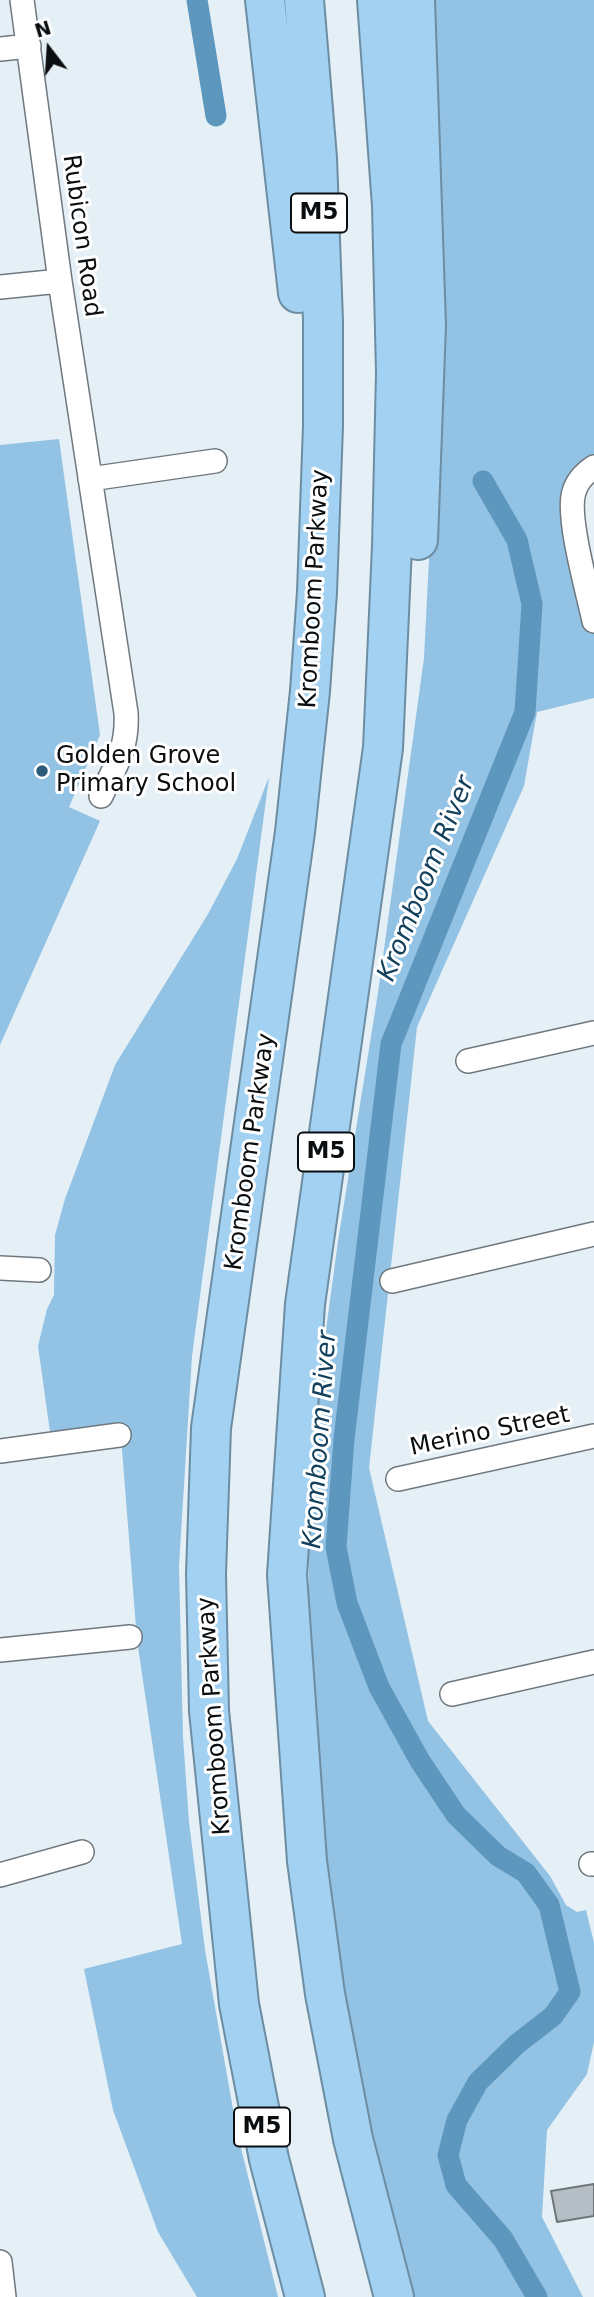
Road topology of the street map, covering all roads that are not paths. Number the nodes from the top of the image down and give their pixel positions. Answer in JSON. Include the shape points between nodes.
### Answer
{"nodes":[{"id":1,"x":22,"y":0,"type":"edge"},
{"id":2,"x":265,"y":0,"type":"edge"},
{"id":3,"x":304,"y":0,"type":"edge"},
{"id":4,"x":377,"y":0,"type":"edge"},
{"id":5,"x":415,"y":0,"type":"edge"},
{"id":6,"x":29,"y":46,"type":"junction"},
{"id":7,"x":0,"y":48,"type":"edge"},
{"id":8,"x":60,"y":281,"type":"junction"},
{"id":9,"x":0,"y":288,"type":"edge"},
{"id":10,"x":323,"y":426,"type":"junction"},
{"id":11,"x":215,"y":461,"type":"dead end"},
{"id":12,"x":594,"y":467,"type":"edge"},
{"id":13,"x":90,"y":480,"type":"junction"},
{"id":14,"x":594,"y":621,"type":"edge"},
{"id":15,"x":383,"y":748,"type":"junction"},
{"id":16,"x":101,"y":796,"type":"dead end"},
{"id":17,"x":594,"y":1033,"type":"edge"},
{"id":18,"x":468,"y":1061,"type":"dead end"},
{"id":19,"x":594,"y":1234,"type":"edge"},
{"id":20,"x":0,"y":1268,"type":"edge"},
{"id":21,"x":39,"y":1270,"type":"dead end"},
{"id":22,"x":392,"y":1281,"type":"dead end"},
{"id":23,"x":119,"y":1435,"type":"dead end"},
{"id":24,"x":594,"y":1436,"type":"edge"},
{"id":25,"x":0,"y":1451,"type":"edge"},
{"id":26,"x":398,"y":1479,"type":"dead end"},
{"id":27,"x":130,"y":1637,"type":"dead end"},
{"id":28,"x":0,"y":1650,"type":"edge"},
{"id":29,"x":594,"y":1662,"type":"edge"},
{"id":30,"x":452,"y":1694,"type":"dead end"},
{"id":31,"x":82,"y":1852,"type":"dead end"},
{"id":32,"x":0,"y":1875,"type":"edge"},
{"id":33,"x":0,"y":2262,"type":"edge"},
{"id":34,"x":4,"y":2297,"type":"edge"},
{"id":35,"x":305,"y":2297,"type":"edge"},
{"id":36,"x":394,"y":2297,"type":"edge"}],
"edges":[{"from":1,"to":6,"type":"street","name":"Rubicon Road"},
{"from":2,"to":10,"type":"highway","via":[[302,334]]},
{"from":3,"to":10,"type":"highway","name":"Kromboom Parkway","number":"M5","via":[[319,209]]},
{"from":4,"to":15,"type":"highway","number":"M5","via":[[396,332],[393,546]]},
{"from":5,"to":15,"type":"highway","via":[[425,273],[422,472],[416,582],[403,691]]},
{"from":6,"to":7,"type":"street"},
{"from":6,"to":8,"type":"street","name":"Rubicon Road"},
{"from":8,"to":9,"type":"street"},
{"from":8,"to":13,"type":"street","name":"Rubicon Road"},
{"from":10,"to":35,"type":"highway","name":"Kromboom Parkway","number":"M5","via":[[317,592],[304,753],[211,1428],[206,1574],[209,1711],[239,2004],[268,2159]]},
{"from":11,"to":13,"type":"street"},
{"from":12,"to":14,"type":"street","via":[[574,490],[570,510]]},
{"from":13,"to":16,"type":"street","name":"Rubicon Road","via":[[127,734]]},
{"from":15,"to":36,"type":"highway","number":"M5","via":[[305,1304],[287,1575],[307,1861],[325,1994],[353,2139]]},
{"from":17,"to":18,"type":"street"},
{"from":19,"to":22,"type":"street"},
{"from":20,"to":21,"type":"street"},
{"from":23,"to":25,"type":"street"},
{"from":24,"to":26,"type":"street","name":"Merino Street"},
{"from":27,"to":28,"type":"street"},
{"from":29,"to":30,"type":"street"},
{"from":31,"to":32,"type":"street"},
{"from":33,"to":34,"type":"street"}]}
